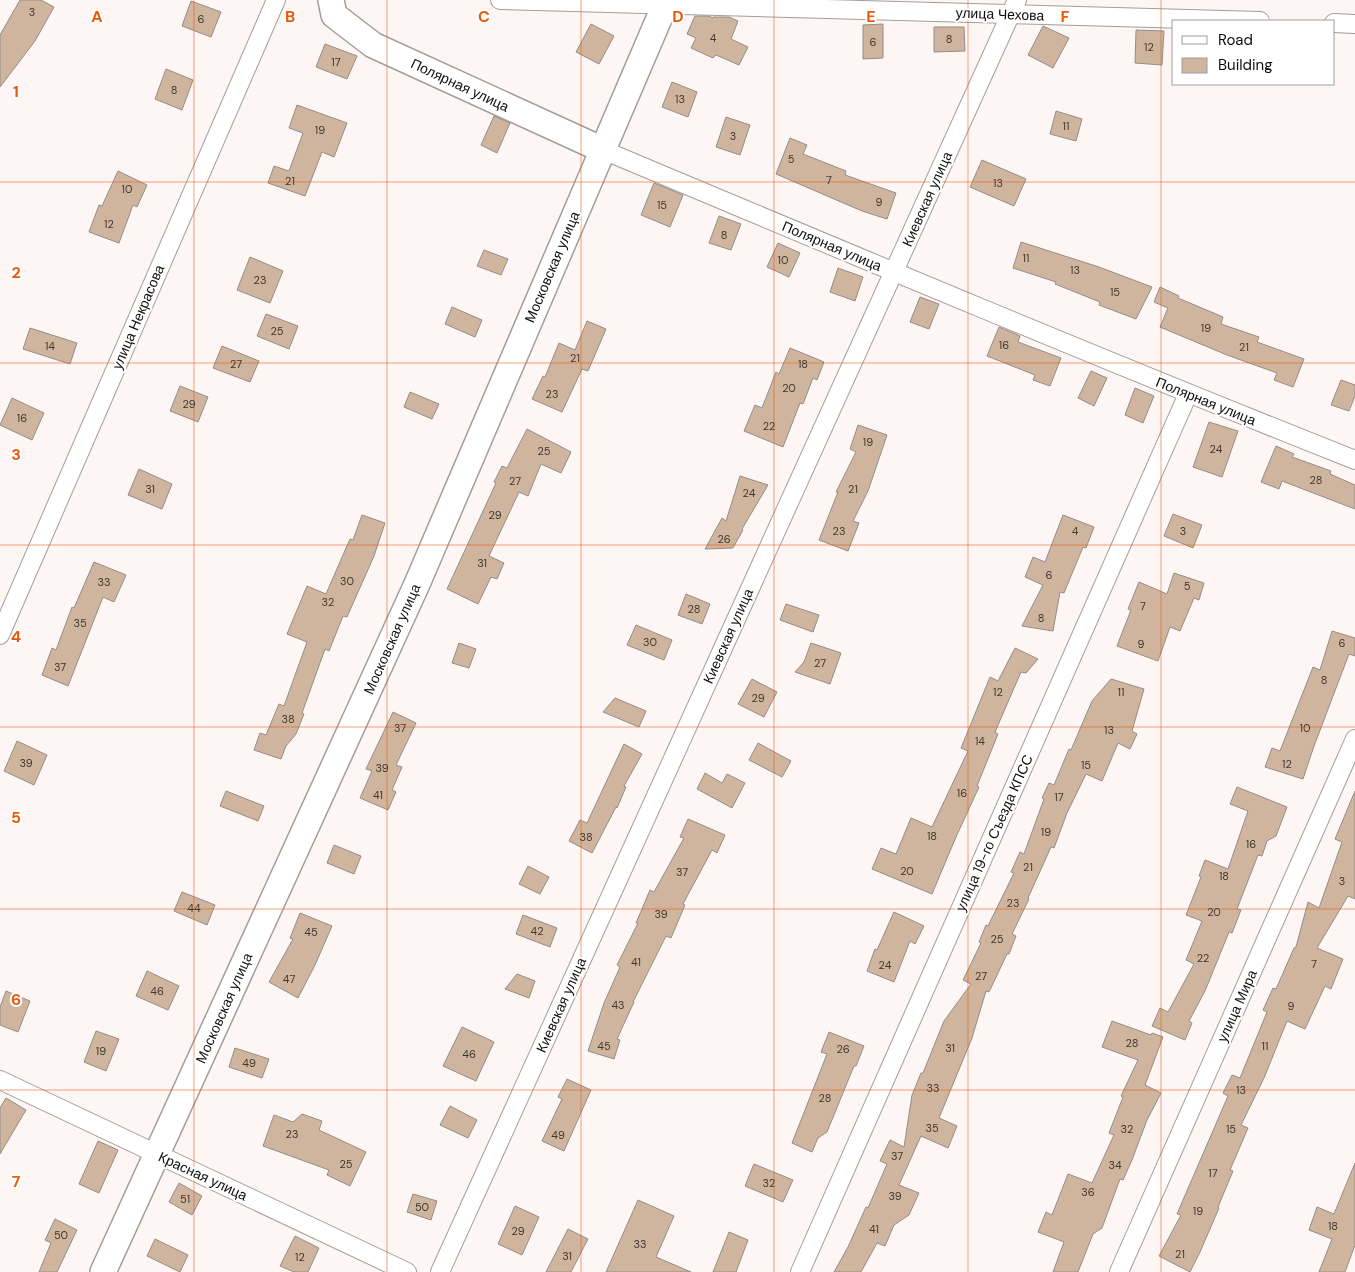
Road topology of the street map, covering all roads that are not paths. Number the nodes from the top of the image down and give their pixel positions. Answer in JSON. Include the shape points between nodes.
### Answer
{"nodes":[{"id":1,"x":276,"y":0,"type":"edge"},
{"id":2,"x":331,"y":0,"type":"edge"},
{"id":3,"x":500,"y":0,"type":"edge"},
{"id":4,"x":666,"y":2,"type":"edge"},
{"id":5,"x":1014,"y":7,"type":"edge"},
{"id":6,"x":1242,"y":20,"type":"edge"},
{"id":7,"x":1335,"y":23,"type":"edge"},
{"id":8,"x":1355,"y":24,"type":"edge"},
{"id":9,"x":603,"y":150,"type":"junction"},
{"id":10,"x":893,"y":272,"type":"junction"},
{"id":11,"x":1188,"y":394,"type":"junction"},
{"id":12,"x":1355,"y":460,"type":"edge"},
{"id":13,"x":0,"y":635,"type":"edge"},
{"id":14,"x":1355,"y":739,"type":"edge"},
{"id":15,"x":0,"y":1080,"type":"edge"},
{"id":16,"x":157,"y":1154,"type":"junction"},
{"id":17,"x":102,"y":1272,"type":"edge"},
{"id":18,"x":407,"y":1272,"type":"edge"},
{"id":19,"x":440,"y":1272,"type":"edge"},
{"id":20,"x":800,"y":1272,"type":"edge"},
{"id":21,"x":1119,"y":1272,"type":"edge"}],
"edges":[{"from":1,"to":13,"type":"street","name":"улица Некрасова"},
{"from":2,"to":9,"type":"main road","name":"Полярная улица","via":[[334,15],[373,45]]},
{"from":3,"to":4,"type":"street","name":"улица Чехова"},
{"from":4,"to":5,"type":"street","name":"улица Чехова"},
{"from":4,"to":9,"type":"main road","name":"Московская улица"},
{"from":5,"to":6,"type":"street","name":"улица Чехова"},
{"from":5,"to":10,"type":"street","name":"Киевская улица"},
{"from":7,"to":8,"type":"street"},
{"from":9,"to":10,"type":"street","name":"Полярная улица"},
{"from":9,"to":16,"type":"main road","name":"Московская улица","via":[[417,584]]},
{"from":10,"to":11,"type":"street","name":"Полярная улица"},
{"from":10,"to":19,"type":"street","name":"Киевская улица"},
{"from":11,"to":12,"type":"street","name":"Полярная улица"},
{"from":11,"to":20,"type":"street","name":"улица 19-го Съезда КПСС"},
{"from":14,"to":21,"type":"street","name":"улица Мира"},
{"from":15,"to":16,"type":"street","name":"Красная улица"},
{"from":16,"to":17,"type":"main road","name":"Московская улица"},
{"from":16,"to":18,"type":"street","name":"Красная улица"}]}
